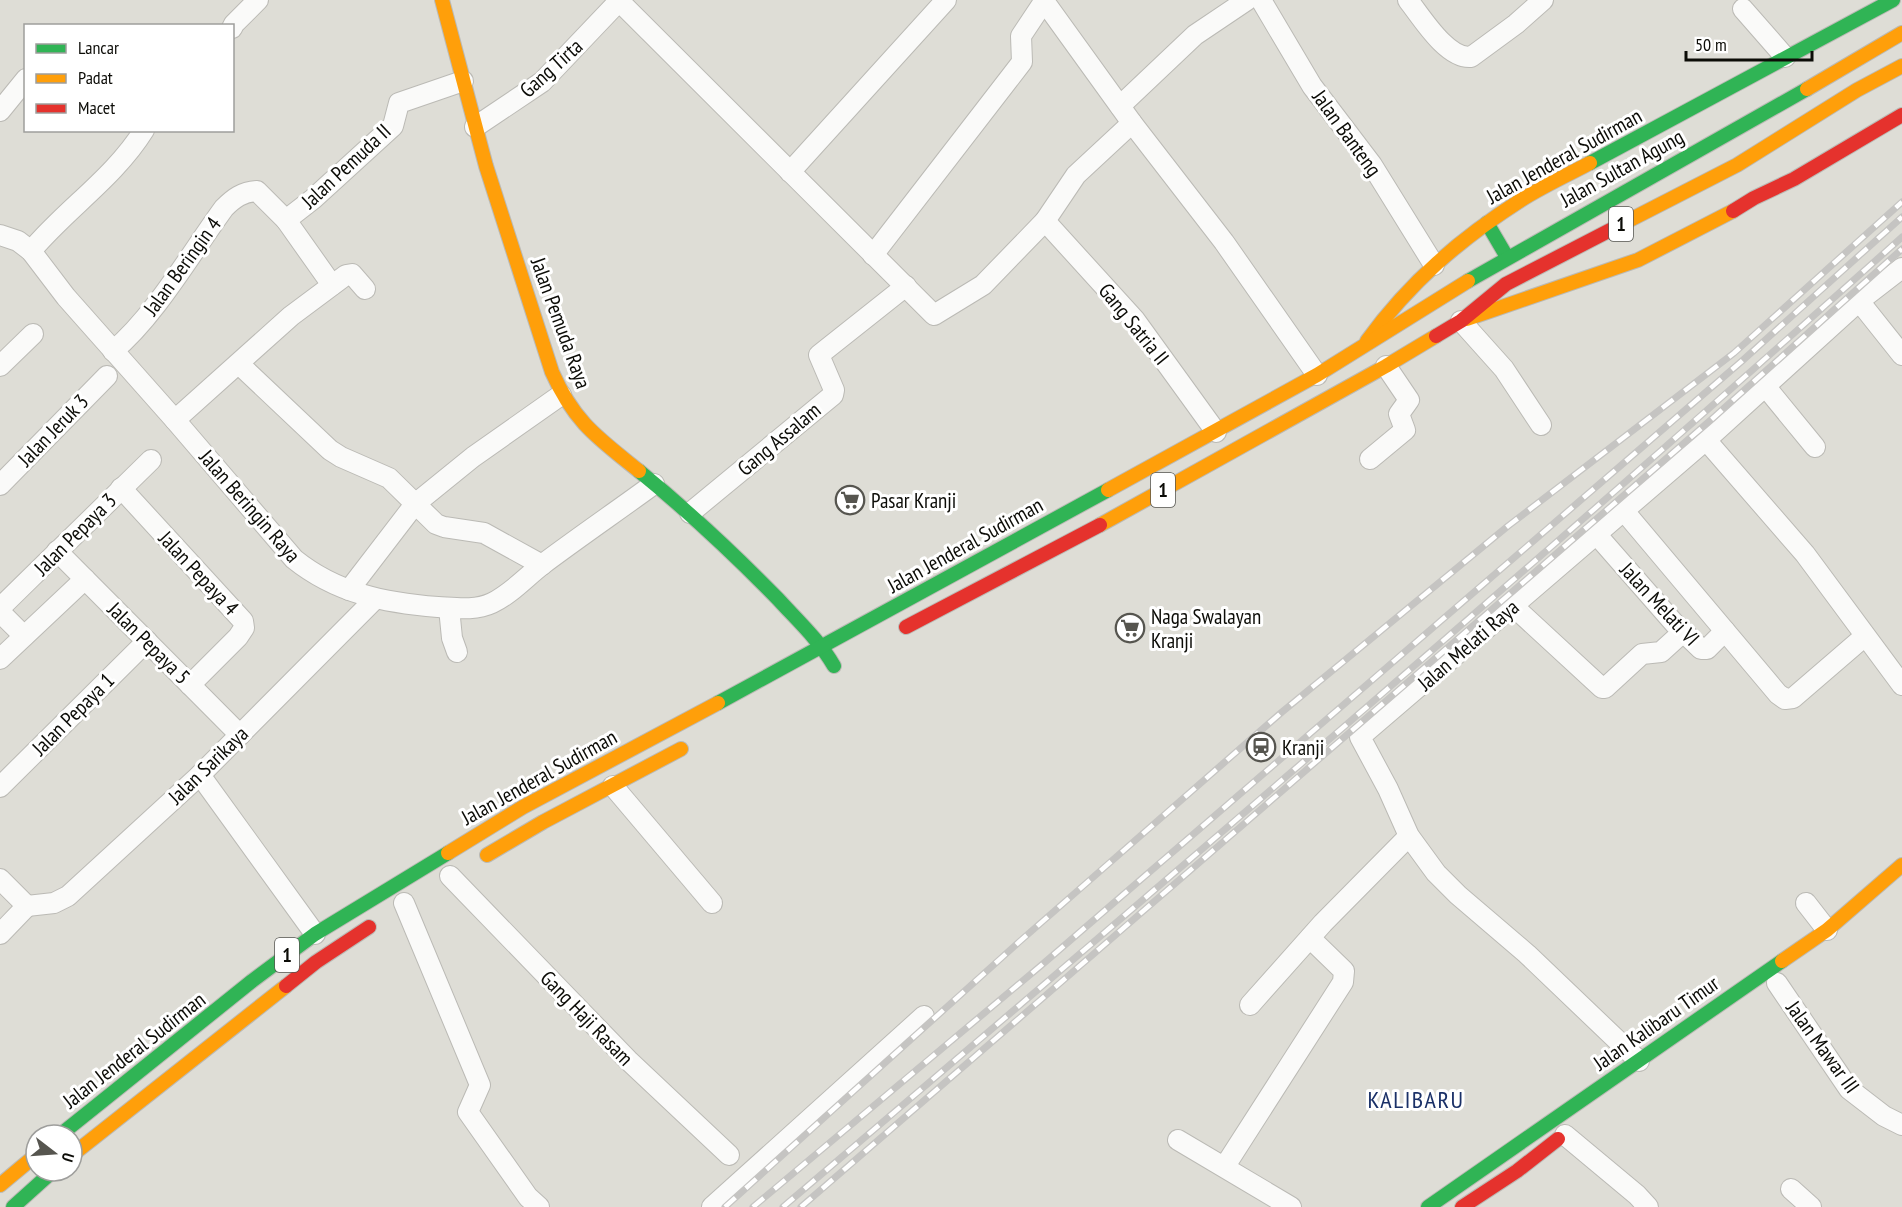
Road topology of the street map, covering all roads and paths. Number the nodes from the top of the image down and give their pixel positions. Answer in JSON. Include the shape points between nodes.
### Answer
{"nodes":[{"id":1,"x":258,"y":0,"type":"edge"},
{"id":2,"x":442,"y":0,"type":"edge"},
{"id":3,"x":619,"y":0,"type":"edge"},
{"id":4,"x":946,"y":0,"type":"edge"},
{"id":5,"x":1247,"y":0,"type":"edge"},
{"id":6,"x":1261,"y":0,"type":"edge"},
{"id":7,"x":1408,"y":0,"type":"edge"},
{"id":8,"x":1543,"y":0,"type":"edge"},
{"id":9,"x":1893,"y":0,"type":"edge"},
{"id":10,"x":1045,"y":1,"type":"edge"},
{"id":11,"x":1743,"y":9,"type":"dead end"},
{"id":12,"x":234,"y":24,"type":"edge"},
{"id":13,"x":1902,"y":33,"type":"edge"},
{"id":14,"x":1785,"y":57,"type":"junction"},
{"id":15,"x":1902,"y":66,"type":"edge"},
{"id":16,"x":24,"y":81,"type":"edge"},
{"id":17,"x":463,"y":81,"type":"junction"},
{"id":18,"x":1120,"y":106,"type":"junction"},
{"id":19,"x":0,"y":111,"type":"edge"},
{"id":20,"x":1902,"y":115,"type":"edge"},
{"id":21,"x":1132,"y":123,"type":"junction"},
{"id":22,"x":476,"y":127,"type":"junction"},
{"id":23,"x":143,"y":132,"type":"edge"},
{"id":24,"x":790,"y":172,"type":"junction"},
{"id":25,"x":257,"y":190,"type":"joint"},
{"id":26,"x":286,"y":220,"type":"junction"},
{"id":27,"x":1045,"y":221,"type":"junction"},
{"id":28,"x":1487,"y":224,"type":"junction"},
{"id":29,"x":0,"y":235,"type":"edge"},
{"id":30,"x":31,"y":252,"type":"junction"},
{"id":31,"x":873,"y":255,"type":"junction"},
{"id":32,"x":1506,"y":257,"type":"junction"},
{"id":33,"x":1434,"y":265,"type":"junction"},
{"id":34,"x":1902,"y":268,"type":"edge"},
{"id":35,"x":332,"y":285,"type":"junction"},
{"id":36,"x":906,"y":286,"type":"junction"},
{"id":37,"x":365,"y":289,"type":"dead end"},
{"id":38,"x":1859,"y":301,"type":"junction"},
{"id":39,"x":1461,"y":321,"type":"junction"},
{"id":40,"x":33,"y":334,"type":"dead end"},
{"id":41,"x":1365,"y":344,"type":"junction"},
{"id":42,"x":113,"y":351,"type":"junction"},
{"id":43,"x":1902,"y":355,"type":"edge"},
{"id":44,"x":1,"y":364,"type":"edge"},
{"id":45,"x":239,"y":364,"type":"junction"},
{"id":46,"x":1386,"y":366,"type":"junction"},
{"id":47,"x":1317,"y":375,"type":"junction"},
{"id":48,"x":107,"y":376,"type":"dead end"},
{"id":49,"x":1765,"y":386,"type":"junction"},
{"id":50,"x":561,"y":395,"type":"junction"},
{"id":51,"x":175,"y":420,"type":"junction"},
{"id":52,"x":1541,"y":426,"type":"dead end"},
{"id":53,"x":1216,"y":432,"type":"junction"},
{"id":54,"x":1706,"y":440,"type":"junction"},
{"id":55,"x":1815,"y":447,"type":"dead end"},
{"id":56,"x":1370,"y":459,"type":"dead end"},
{"id":57,"x":151,"y":460,"type":"dead end"},
{"id":58,"x":654,"y":484,"type":"junction"},
{"id":59,"x":0,"y":485,"type":"edge"},
{"id":60,"x":121,"y":488,"type":"junction"},
{"id":61,"x":415,"y":504,"type":"junction"},
{"id":62,"x":1624,"y":512,"type":"junction"},
{"id":63,"x":690,"y":513,"type":"junction"},
{"id":64,"x":1597,"y":535,"type":"junction"},
{"id":65,"x":57,"y":551,"type":"junction"},
{"id":66,"x":542,"y":565,"type":"junction"},
{"id":67,"x":85,"y":579,"type":"junction"},
{"id":68,"x":349,"y":590,"type":"junction"},
{"id":69,"x":373,"y":601,"type":"junction"},
{"id":70,"x":1513,"y":606,"type":"junction"},
{"id":71,"x":449,"y":608,"type":"junction"},
{"id":72,"x":0,"y":610,"type":"edge"},
{"id":73,"x":1725,"y":631,"type":"junction"},
{"id":74,"x":1683,"y":632,"type":"junction"},
{"id":75,"x":893,"y":634,"type":"dead end"},
{"id":76,"x":24,"y":636,"type":"junction"},
{"id":77,"x":1865,"y":636,"type":"junction"},
{"id":78,"x":147,"y":642,"type":"junction"},
{"id":79,"x":823,"y":647,"type":"junction"},
{"id":80,"x":457,"y":652,"type":"dead end"},
{"id":81,"x":0,"y":659,"type":"edge"},
{"id":82,"x":833,"y":666,"type":"dead end"},
{"id":83,"x":190,"y":685,"type":"junction"},
{"id":84,"x":1902,"y":685,"type":"edge"},
{"id":85,"x":240,"y":735,"type":"junction"},
{"id":86,"x":697,"y":740,"type":"dead end"},
{"id":87,"x":200,"y":775,"type":"junction"},
{"id":88,"x":614,"y":786,"type":"junction"},
{"id":89,"x":0,"y":788,"type":"edge"},
{"id":90,"x":1409,"y":836,"type":"junction"},
{"id":91,"x":1902,"y":865,"type":"edge"},
{"id":92,"x":455,"y":873,"type":"joint"},
{"id":93,"x":0,"y":879,"type":"edge"},
{"id":94,"x":712,"y":903,"type":"dead end"},
{"id":95,"x":1806,"y":903,"type":"dead end"},
{"id":96,"x":27,"y":906,"type":"junction"},
{"id":97,"x":399,"y":907,"type":"joint"},
{"id":98,"x":1834,"y":933,"type":"junction"},
{"id":99,"x":0,"y":934,"type":"edge"},
{"id":100,"x":315,"y":934,"type":"junction"},
{"id":101,"x":1310,"y":938,"type":"junction"},
{"id":102,"x":1806,"y":961,"type":"dead end"},
{"id":103,"x":1779,"y":982,"type":"dead end"},
{"id":104,"x":1250,"y":1005,"type":"dead end"},
{"id":105,"x":924,"y":1016,"type":"dead end"},
{"id":106,"x":1639,"y":1061,"type":"junction"},
{"id":107,"x":75,"y":1123,"type":"edge"},
{"id":108,"x":1902,"y":1125,"type":"edge"},
{"id":109,"x":1569,"y":1131,"type":"joint"},
{"id":110,"x":1178,"y":1140,"type":"dead end"},
{"id":111,"x":84,"y":1143,"type":"edge"},
{"id":112,"x":729,"y":1155,"type":"dead end"},
{"id":113,"x":24,"y":1165,"type":"edge"},
{"id":114,"x":1225,"y":1166,"type":"junction"},
{"id":115,"x":40,"y":1183,"type":"edge"},
{"id":116,"x":0,"y":1185,"type":"edge"},
{"id":117,"x":1791,"y":1189,"type":"dead end"},
{"id":118,"x":13,"y":1207,"type":"edge"},
{"id":119,"x":539,"y":1207,"type":"edge"},
{"id":120,"x":712,"y":1207,"type":"edge"},
{"id":121,"x":1291,"y":1207,"type":"edge"},
{"id":122,"x":1428,"y":1207,"type":"edge"},
{"id":123,"x":1462,"y":1207,"type":"edge"},
{"id":124,"x":1648,"y":1207,"type":"edge"},
{"id":125,"x":1811,"y":1207,"type":"edge"}],
"edges":[{"from":1,"to":12,"type":"street"},
{"from":2,"to":17,"type":"main road","name":"Jalan Pemuda Raya"},
{"from":3,"to":22,"type":"street","name":"Gang Tirta","via":[[542,81]]},
{"from":3,"to":24,"type":"street"},
{"from":4,"to":24,"type":"street"},
{"from":5,"to":18,"type":"street","via":[[1195,35]]},
{"from":6,"to":33,"type":"street","name":"Jalan Banteng","via":[[1312,86],[1372,165]]},
{"from":7,"to":8,"type":"street","via":[[1445,45],[1465,57],[1471,57]]},
{"from":9,"to":14,"type":"main road","name":"Jalan Jenderal Sudirman"},
{"from":10,"to":18,"type":"street"},
{"from":10,"to":31,"type":"street","via":[[1021,36],[1022,62]]},
{"from":11,"to":14,"type":"street"},
{"from":13,"to":32,"type":"main road","name":"Jalan Sultan Agung","number":"1"},
{"from":14,"to":28,"type":"main road","name":"Jalan Jenderal Sudirman","via":[[1523,199]]},
{"from":15,"to":39,"type":"main road","name":"Jalan Jenderal Sudirman","number":"1","via":[[1737,165],[1506,284]]},
{"from":16,"to":19,"type":"street"},
{"from":17,"to":22,"type":"main road","name":"Jalan Pemuda Raya"},
{"from":17,"to":26,"type":"street","name":"Jalan Pemuda II","via":[[399,102],[393,126]]},
{"from":18,"to":21,"type":"street"},
{"from":20,"to":39,"type":"main road","name":"Jalan Jenderal Sudirman","via":[[1794,179],[1638,260]]},
{"from":21,"to":27,"type":"street","via":[[1076,175]]},
{"from":21,"to":47,"type":"street","via":[[1224,242]]},
{"from":22,"to":50,"type":"main road","name":"Jalan Pemuda Raya"},
{"from":23,"to":30,"type":"street","via":[[115,168],[50,228]]},
{"from":24,"to":31,"type":"street"},
{"from":25,"to":26,"type":"street","name":"Jalan Pemuda II"},
{"from":25,"to":42,"type":"street","name":"Jalan Beringin 4","via":[[234,198],[224,208],[164,292]]},
{"from":26,"to":35,"type":"street","name":"Jalan Pemuda II"},
{"from":27,"to":36,"type":"street","via":[[983,285],[935,315]]},
{"from":27,"to":53,"type":"street","name":"Gang Satria II","via":[[1135,320]]},
{"from":28,"to":32,"type":"main road"},
{"from":28,"to":33,"type":"main road","name":"Jalan Jenderal Sudirman"},
{"from":29,"to":30,"type":"street","name":"Jalan Beringin Raya","via":[[18,241]]},
{"from":30,"to":42,"type":"street","name":"Jalan Beringin Raya"},
{"from":31,"to":36,"type":"street"},
{"from":32,"to":41,"type":"main road","name":"Jalan Sultan Agung","number":"1"},
{"from":33,"to":41,"type":"main road","name":"Jalan Jenderal Sudirman","via":[[1399,298]]},
{"from":34,"to":38,"type":"street","name":"Jalan Melati Raya"},
{"from":35,"to":37,"type":"street","via":[[352,274]]},
{"from":35,"to":45,"type":"street"},
{"from":36,"to":63,"type":"street","name":"Gang Assalam","via":[[819,355],[834,390],[832,395]]},
{"from":38,"to":43,"type":"street"},
{"from":38,"to":49,"type":"street","name":"Jalan Melati Raya"},
{"from":39,"to":46,"type":"main road","name":"Jalan Jenderal Sudirman","number":"1"},
{"from":39,"to":52,"type":"street","via":[[1504,369]]},
{"from":40,"to":44,"type":"street"},
{"from":41,"to":47,"type":"main road","name":"Jalan Jenderal Sudirman","number":"1"},
{"from":42,"to":51,"type":"street","name":"Jalan Beringin Raya"},
{"from":45,"to":51,"type":"street"},
{"from":45,"to":61,"type":"street","via":[[330,450],[388,478]]},
{"from":46,"to":56,"type":"street","via":[[1409,400],[1399,414],[1405,430]]},
{"from":46,"to":75,"type":"main road","name":"Jalan Jenderal Sudirman","number":"1","via":[[1115,517]]},
{"from":47,"to":53,"type":"main road","name":"Jalan Jenderal Sudirman","number":"1"},
{"from":48,"to":59,"type":"street","name":"Jalan Jeruk 3"},
{"from":49,"to":54,"type":"street","name":"Jalan Melati Raya"},
{"from":49,"to":55,"type":"street"},
{"from":50,"to":58,"type":"main road","name":"Jalan Pemuda Raya","via":[[588,430]]},
{"from":50,"to":61,"type":"street","via":[[472,457]]},
{"from":51,"to":68,"type":"street","name":"Jalan Beringin Raya","via":[[294,559]]},
{"from":53,"to":79,"type":"main road","name":"Jalan Jenderal Sudirman","number":"1"},
{"from":54,"to":62,"type":"street","name":"Jalan Melati Raya"},
{"from":54,"to":77,"type":"street","via":[[1805,554]]},
{"from":57,"to":60,"type":"street","name":"Jalan Pepaya 3"},
{"from":58,"to":63,"type":"main road","name":"Jalan Pemuda Raya"},
{"from":58,"to":66,"type":"street","name":"Jalan Beringin Raya"},
{"from":60,"to":65,"type":"street","name":"Jalan Pepaya 3"},
{"from":60,"to":83,"type":"street","name":"Jalan Pepaya 4","via":[[243,621],[244,628],[238,637]]},
{"from":61,"to":66,"type":"street","via":[[436,524],[484,533]]},
{"from":61,"to":68,"type":"street"},
{"from":62,"to":64,"type":"street","name":"Jalan Melati Raya"},
{"from":62,"to":73,"type":"street"},
{"from":63,"to":79,"type":"main road","name":"Jalan Pemuda Raya"},
{"from":64,"to":70,"type":"street","name":"Jalan Melati Raya"},
{"from":64,"to":74,"type":"street","name":"Jalan Melati VI"},
{"from":65,"to":67,"type":"street","name":"Jalan Pepaya 5"},
{"from":65,"to":72,"type":"street","name":"Jalan Pepaya 3"},
{"from":66,"to":71,"type":"street","name":"Jalan Beringin Raya","via":[[491,603],[475,608]]},
{"from":67,"to":76,"type":"street"},
{"from":67,"to":78,"type":"street","name":"Jalan Pepaya 5"},
{"from":68,"to":69,"type":"street","name":"Jalan Beringin Raya"},
{"from":69,"to":71,"type":"street","name":"Jalan Beringin Raya"},
{"from":69,"to":85,"type":"street","name":"Jalan Sarikaya"},
{"from":70,"to":74,"type":"street","via":[[1604,688],[1642,654],[1661,652]]},
{"from":70,"to":90,"type":"street","name":"Jalan Melati Raya","via":[[1360,737]]},
{"from":71,"to":80,"type":"street"},
{"from":72,"to":76,"type":"street"},
{"from":73,"to":74,"type":"street","name":"Jalan Melati VI","via":[[1705,651]]},
{"from":73,"to":77,"type":"street","via":[[1779,694],[1789,700]]},
{"from":76,"to":81,"type":"street"},
{"from":77,"to":84,"type":"street"},
{"from":78,"to":83,"type":"street","name":"Jalan Pepaya 5"},
{"from":78,"to":89,"type":"street","name":"Jalan Pepaya 1"},
{"from":79,"to":82,"type":"main road","name":"Jalan Pemuda Raya"},
{"from":79,"to":100,"type":"main road","name":"Jalan Jenderal Sudirman","number":"1","via":[[534,801]]},
{"from":83,"to":85,"type":"street","name":"Jalan Pepaya 5"},
{"from":85,"to":87,"type":"street","name":"Jalan Sarikaya"},
{"from":86,"to":88,"type":"main road","name":"Jalan Jenderal Sudirman"},
{"from":87,"to":96,"type":"street","name":"Jalan Sarikaya","via":[[68,896],[54,903]]},
{"from":87,"to":100,"type":"street"},
{"from":88,"to":92,"type":"main road","name":"Jalan Jenderal Sudirman"},
{"from":88,"to":94,"type":"street"},
{"from":90,"to":101,"type":"street"},
{"from":90,"to":106,"type":"street","name":"Jalan Melati Raya","via":[[1458,895],[1527,954]]},
{"from":91,"to":98,"type":"main road","name":"Jalan Kalibaru Timur"},
{"from":92,"to":112,"type":"street","name":"Gang Haji Rasam","via":[[628,1060]]},
{"from":93,"to":96,"type":"street"},
{"from":95,"to":98,"type":"street"},
{"from":96,"to":99,"type":"street"},
{"from":97,"to":111,"type":"main road","name":"Jalan Jenderal Sudirman","number":"1","via":[[316,962]]},
{"from":97,"to":119,"type":"street","via":[[480,1085],[468,1112]]},
{"from":98,"to":102,"type":"main road","name":"Jalan Kalibaru Timur"},
{"from":98,"to":106,"type":"main road","name":"Jalan Kalibaru Timur"},
{"from":100,"to":107,"type":"main road","name":"Jalan Jenderal Sudirman","number":"1"},
{"from":101,"to":104,"type":"street"},
{"from":101,"to":114,"type":"street","via":[[1344,970],[1343,982]]},
{"from":103,"to":108,"type":"street","name":"Jalan Mawar III","via":[[1849,1089]]},
{"from":105,"to":120,"type":"street"},
{"from":106,"to":122,"type":"main road","name":"Jalan Kalibaru Timur"},
{"from":109,"to":123,"type":"main road"},
{"from":109,"to":124,"type":"street"},
{"from":110,"to":114,"type":"street"},
{"from":113,"to":116,"type":"main road"},
{"from":114,"to":121,"type":"street"},
{"from":115,"to":118,"type":"main road"},
{"from":117,"to":125,"type":"street"}]}
